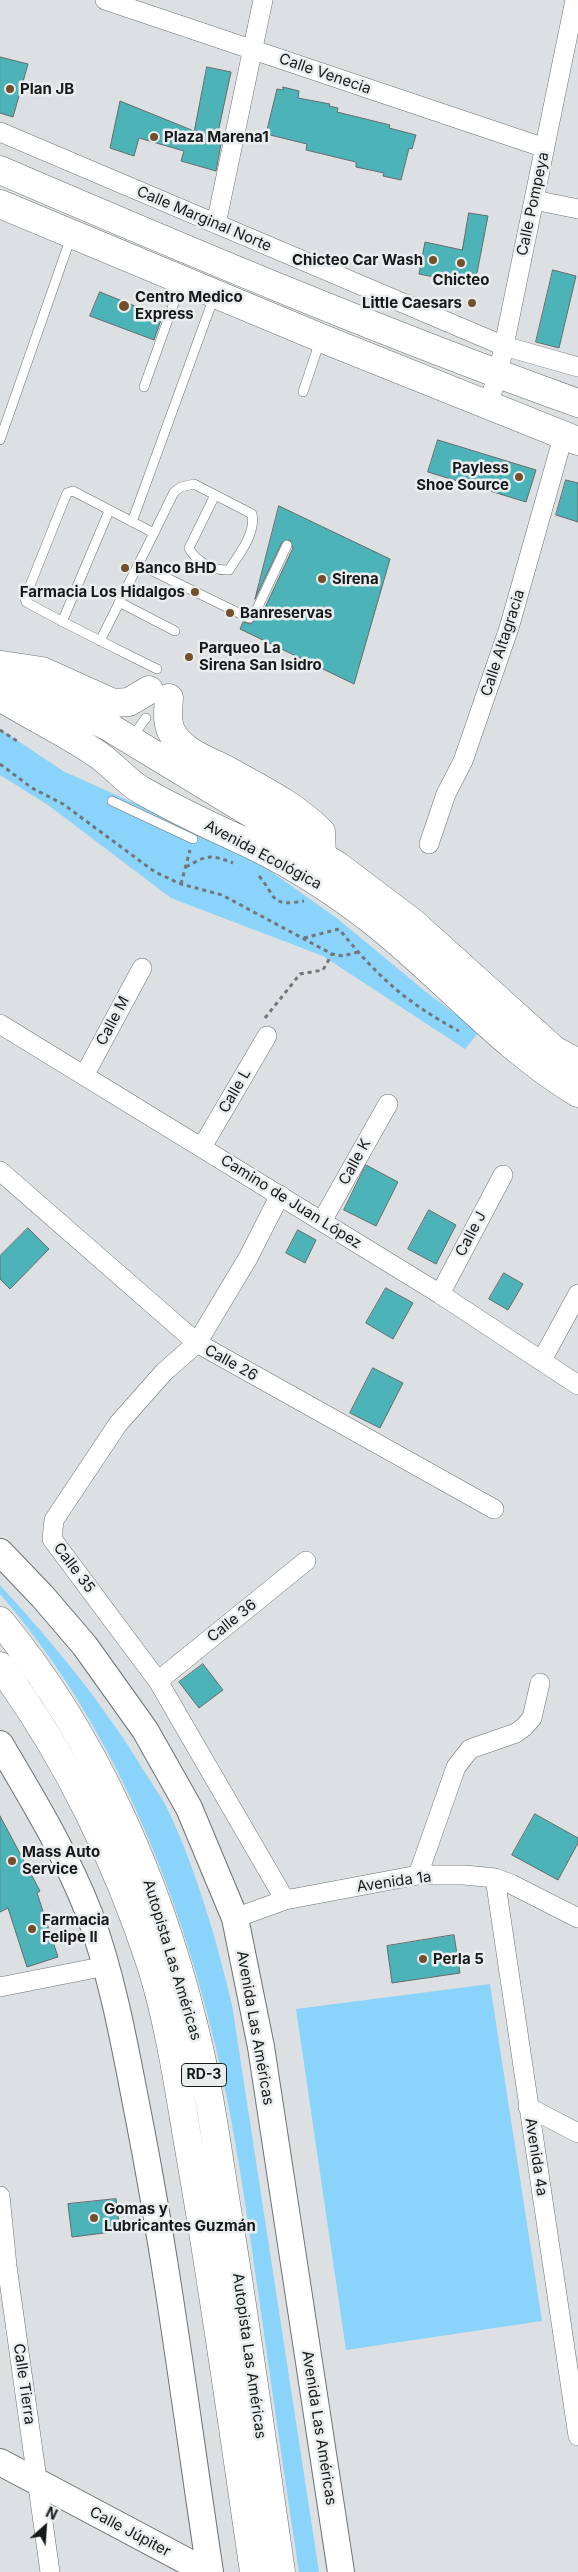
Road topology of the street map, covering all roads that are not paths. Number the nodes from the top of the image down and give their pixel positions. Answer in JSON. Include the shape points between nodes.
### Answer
{"nodes":[{"id":1,"x":105,"y":0,"type":"edge"},
{"id":2,"x":263,"y":0,"type":"edge"},
{"id":3,"x":575,"y":0,"type":"edge"},
{"id":4,"x":254,"y":50,"type":"junction"},
{"id":5,"x":571,"y":55,"type":"edge"},
{"id":6,"x":0,"y":132,"type":"edge"},
{"id":7,"x":545,"y":148,"type":"junction"},
{"id":8,"x":0,"y":170,"type":"edge"},
{"id":9,"x":534,"y":200,"type":"junction"},
{"id":10,"x":0,"y":204,"type":"edge"},
{"id":11,"x":578,"y":209,"type":"edge"},
{"id":12,"x":216,"y":224,"type":"junction"},
{"id":13,"x":72,"y":234,"type":"junction"},
{"id":14,"x":182,"y":280,"type":"junction"},
{"id":15,"x":215,"y":294,"type":"junction"},
{"id":16,"x":321,"y":338,"type":"junction"},
{"id":17,"x":504,"y":346,"type":"junction"},
{"id":18,"x":578,"y":367,"type":"edge"},
{"id":19,"x":498,"y":375,"type":"junction"},
{"id":20,"x":144,"y":387,"type":"dead end"},
{"id":21,"x":303,"y":392,"type":"dead end"},
{"id":22,"x":578,"y":403,"type":"edge"},
{"id":23,"x":487,"y":406,"type":"junction"},
{"id":24,"x":571,"y":439,"type":"edge"},
{"id":25,"x":0,"y":440,"type":"edge"},
{"id":26,"x":215,"y":495,"type":"junction"},
{"id":27,"x":109,"y":511,"type":"junction"},
{"id":28,"x":132,"y":522,"type":"junction"},
{"id":29,"x":153,"y":535,"type":"junction"},
{"id":30,"x":287,"y":545,"type":"dead end"},
{"id":31,"x":138,"y":564,"type":"junction"},
{"id":32,"x":119,"y":602,"type":"junction"},
{"id":33,"x":62,"y":622,"type":"junction"},
{"id":34,"x":175,"y":631,"type":"dead end"},
{"id":35,"x":100,"y":641,"type":"junction"},
{"id":36,"x":0,"y":664,"type":"edge"},
{"id":37,"x":0,"y":672,"type":"edge"},
{"id":38,"x":158,"y":686,"type":"junction"},
{"id":39,"x":0,"y":687,"type":"edge"},
{"id":40,"x":0,"y":697,"type":"edge"},
{"id":41,"x":146,"y":718,"type":"dead end"},
{"id":42,"x":130,"y":742,"type":"junction"},
{"id":43,"x":134,"y":799,"type":"junction"},
{"id":44,"x":112,"y":801,"type":"dead end"},
{"id":45,"x":193,"y":839,"type":"road end"},
{"id":46,"x":239,"y":839,"type":"junction"},
{"id":47,"x":429,"y":844,"type":"dead end"},
{"id":48,"x":322,"y":857,"type":"junction"},
{"id":49,"x":142,"y":968,"type":"dead end"},
{"id":50,"x":0,"y":1024,"type":"edge"},
{"id":51,"x":267,"y":1036,"type":"road end"},
{"id":52,"x":578,"y":1063,"type":"edge"},
{"id":53,"x":85,"y":1074,"type":"junction"},
{"id":54,"x":578,"y":1093,"type":"edge"},
{"id":55,"x":388,"y":1104,"type":"dead end"},
{"id":56,"x":202,"y":1147,"type":"junction"},
{"id":57,"x":0,"y":1171,"type":"edge"},
{"id":58,"x":503,"y":1175,"type":"dead end"},
{"id":59,"x":280,"y":1195,"type":"junction"},
{"id":60,"x":322,"y":1221,"type":"junction"},
{"id":61,"x":440,"y":1294,"type":"junction"},
{"id":62,"x":578,"y":1294,"type":"edge"},
{"id":63,"x":197,"y":1343,"type":"junction"},
{"id":64,"x":542,"y":1360,"type":"junction"},
{"id":65,"x":578,"y":1385,"type":"edge"},
{"id":66,"x":494,"y":1509,"type":"dead end"},
{"id":67,"x":0,"y":1552,"type":"edge"},
{"id":68,"x":306,"y":1561,"type":"dead end"},
{"id":69,"x":0,"y":1621,"type":"edge"},
{"id":70,"x":0,"y":1666,"type":"edge"},
{"id":71,"x":158,"y":1681,"type":"junction"},
{"id":72,"x":540,"y":1683,"type":"dead end"},
{"id":73,"x":0,"y":1744,"type":"edge"},
{"id":74,"x":418,"y":1876,"type":"junction"},
{"id":75,"x":495,"y":1878,"type":"junction"},
{"id":76,"x":285,"y":1900,"type":"junction"},
{"id":77,"x":235,"y":1918,"type":"junction"},
{"id":78,"x":578,"y":1918,"type":"edge"},
{"id":79,"x":106,"y":1966,"type":"junction"},
{"id":80,"x":0,"y":1987,"type":"edge"},
{"id":81,"x":528,"y":2107,"type":"junction"},
{"id":82,"x":578,"y":2133,"type":"edge"},
{"id":83,"x":0,"y":2196,"type":"edge"},
{"id":84,"x":3,"y":2264,"type":"edge"},
{"id":85,"x":570,"y":2348,"type":"edge"},
{"id":86,"x":578,"y":2436,"type":"edge"},
{"id":87,"x":0,"y":2462,"type":"edge"},
{"id":88,"x":38,"y":2483,"type":"junction"},
{"id":89,"x":50,"y":2572,"type":"edge"},
{"id":90,"x":208,"y":2572,"type":"edge"},
{"id":91,"x":254,"y":2572,"type":"edge"},
{"id":92,"x":281,"y":2572,"type":"edge"},
{"id":93,"x":341,"y":2572,"type":"edge"}],
"edges":[{"from":1,"to":4,"type":"street","name":"Calle Venecia"},
{"from":2,"to":4,"type":"street"},
{"from":3,"to":5,"type":"street","name":"Calle Pompeya"},
{"from":4,"to":7,"type":"street","name":"Calle Venecia"},
{"from":4,"to":12,"type":"street"},
{"from":5,"to":7,"type":"street","name":"Calle Pompeya"},
{"from":6,"to":12,"type":"street","name":"Calle Marginal Norte"},
{"from":7,"to":9,"type":"street","name":"Calle Pompeya"},
{"from":8,"to":19,"type":"main road","via":[[216,264]]},
{"from":9,"to":11,"type":"street"},
{"from":9,"to":17,"type":"street","name":"Calle Pompeya"},
{"from":10,"to":13,"type":"main road"},
{"from":12,"to":17,"type":"street","name":"Calle Marginal Norte"},
{"from":13,"to":14,"type":"main road"},
{"from":13,"to":25,"type":"lane"},
{"from":14,"to":15,"type":"main road"},
{"from":14,"to":20,"type":"lane"},
{"from":15,"to":16,"type":"main road"},
{"from":15,"to":28,"type":"lane"},
{"from":16,"to":21,"type":"lane"},
{"from":16,"to":23,"type":"main road"},
{"from":17,"to":18,"type":"street","name":"Calle Marginal Norte"},
{"from":17,"to":19,"type":"street","name":"Calle Pompeya"},
{"from":19,"to":22,"type":"main road"},
{"from":19,"to":23,"type":"street","name":"Calle Pompeya"},
{"from":23,"to":24,"type":"main road"},
{"from":24,"to":47,"type":"street","name":"Calle Altagracia","via":[[463,761],[446,794]]},
{"from":26,"to":26,"type":"lane","via":[[252,514],[254,522],[229,570],[221,570],[194,558],[189,548]]},
{"from":26,"to":29,"type":"lane","via":[[194,484],[180,487],[174,492]]},
{"from":27,"to":28,"type":"lane"},
{"from":27,"to":33,"type":"lane"},
{"from":27,"to":33,"type":"lane","via":[[72,492],[67,493],[25,598],[26,602]]},
{"from":28,"to":29,"type":"lane"},
{"from":29,"to":31,"type":"lane"},
{"from":30,"to":31,"type":"lane","via":[[256,611],[249,618]]},
{"from":31,"to":32,"type":"lane"},
{"from":32,"to":34,"type":"lane"},
{"from":32,"to":35,"type":"lane"},
{"from":33,"to":35,"type":"lane"},
{"from":35,"to":38,"type":"lane"},
{"from":36,"to":38,"type":"main road","via":[[42,671],[113,703],[129,702]]},
{"from":37,"to":42,"type":"main road","name":"Avenida Ecológica","via":[[109,727]]},
{"from":38,"to":48,"type":"main road","via":[[168,712],[170,729],[184,748],[278,798],[308,818],[321,832]]},
{"from":39,"to":42,"type":"main road","via":[[20,692],[110,742],[120,745]]},
{"from":40,"to":43,"type":"main road","name":"Avenida Ecológica","via":[[96,753]]},
{"from":41,"to":42,"type":"lane"},
{"from":42,"to":46,"type":"main road","via":[[152,766],[222,806],[234,817]]},
{"from":42,"to":48,"type":"main road","name":"Avenida Ecológica"},
{"from":43,"to":44,"type":"lane"},
{"from":43,"to":45,"type":"lane"},
{"from":43,"to":46,"type":"main road","name":"Avenida Ecológica"},
{"from":46,"to":54,"type":"main road","name":"Avenida Ecológica","via":[[320,884],[370,919],[458,996],[487,1026],[547,1075]]},
{"from":48,"to":52,"type":"main road","name":"Avenida Ecológica","via":[[412,922],[554,1050]]},
{"from":49,"to":53,"type":"street","name":"Calle M"},
{"from":50,"to":53,"type":"street","name":"Camino de Juan López"},
{"from":51,"to":56,"type":"street","name":"Calle L"},
{"from":53,"to":56,"type":"street","name":"Camino de Juan López"},
{"from":55,"to":60,"type":"street","name":"Calle K"},
{"from":56,"to":59,"type":"street","name":"Camino de Juan López"},
{"from":57,"to":63,"type":"street","name":"Calle 26"},
{"from":58,"to":61,"type":"street","name":"Calle J"},
{"from":59,"to":60,"type":"street","name":"Camino de Juan López"},
{"from":59,"to":63,"type":"street","name":"Calle 35","via":[[248,1258]]},
{"from":60,"to":61,"type":"street","name":"Camino de Juan López"},
{"from":61,"to":64,"type":"street","name":"Camino de Juan López"},
{"from":62,"to":64,"type":"street"},
{"from":63,"to":66,"type":"street","name":"Calle 26"},
{"from":63,"to":71,"type":"street","name":"Calle 35","via":[[164,1372],[118,1424],[54,1520],[52,1539]]},
{"from":64,"to":65,"type":"street","name":"Camino de Juan López"},
{"from":67,"to":77,"type":"main road","name":"Avenida Las Américas","via":[[44,1597],[146,1730],[189,1808]]},
{"from":68,"to":71,"type":"street","name":"Calle 36"},
{"from":69,"to":92,"type":"main road","name":"Autopista Las Américas","number":"RD-3","via":[[64,1713],[118,1808],[151,1886],[179,1972],[208,2093]]},
{"from":70,"to":91,"type":"main road","name":"Autopista Las Américas","number":"RD-3","via":[[43,1732],[94,1823],[134,1918],[152,1971],[196,2188]]},
{"from":71,"to":76,"type":"street","name":"Calle 35"},
{"from":72,"to":74,"type":"street","via":[[532,1718],[524,1727],[470,1750],[456,1767]]},
{"from":73,"to":79,"type":"main road","via":[[66,1863],[88,1912]]},
{"from":74,"to":75,"type":"street","name":"Avenida 1a","via":[[464,1874]]},
{"from":74,"to":76,"type":"street","name":"Avenida 1a"},
{"from":75,"to":78,"type":"street","name":"Avenida 1a"},
{"from":75,"to":81,"type":"street","name":"Avenida 4a"},
{"from":76,"to":77,"type":"street","name":"Avenida 1a"},
{"from":77,"to":93,"type":"main road","name":"Avenida Las Américas","via":[[261,2047]]},
{"from":79,"to":80,"type":"street"},
{"from":79,"to":90,"type":"main road","via":[[153,2190]]},
{"from":81,"to":82,"type":"street"},
{"from":81,"to":85,"type":"street","name":"Avenida 4a"},
{"from":83,"to":84,"type":"street","name":"Calle Tierra"},
{"from":84,"to":88,"type":"street","name":"Calle Tierra"},
{"from":85,"to":86,"type":"street","name":"Avenida 4a"},
{"from":87,"to":88,"type":"main road","name":"Calle Júpiter"},
{"from":88,"to":89,"type":"street","name":"Calle Tierra"},
{"from":88,"to":90,"type":"main road","name":"Calle Júpiter"}]}
